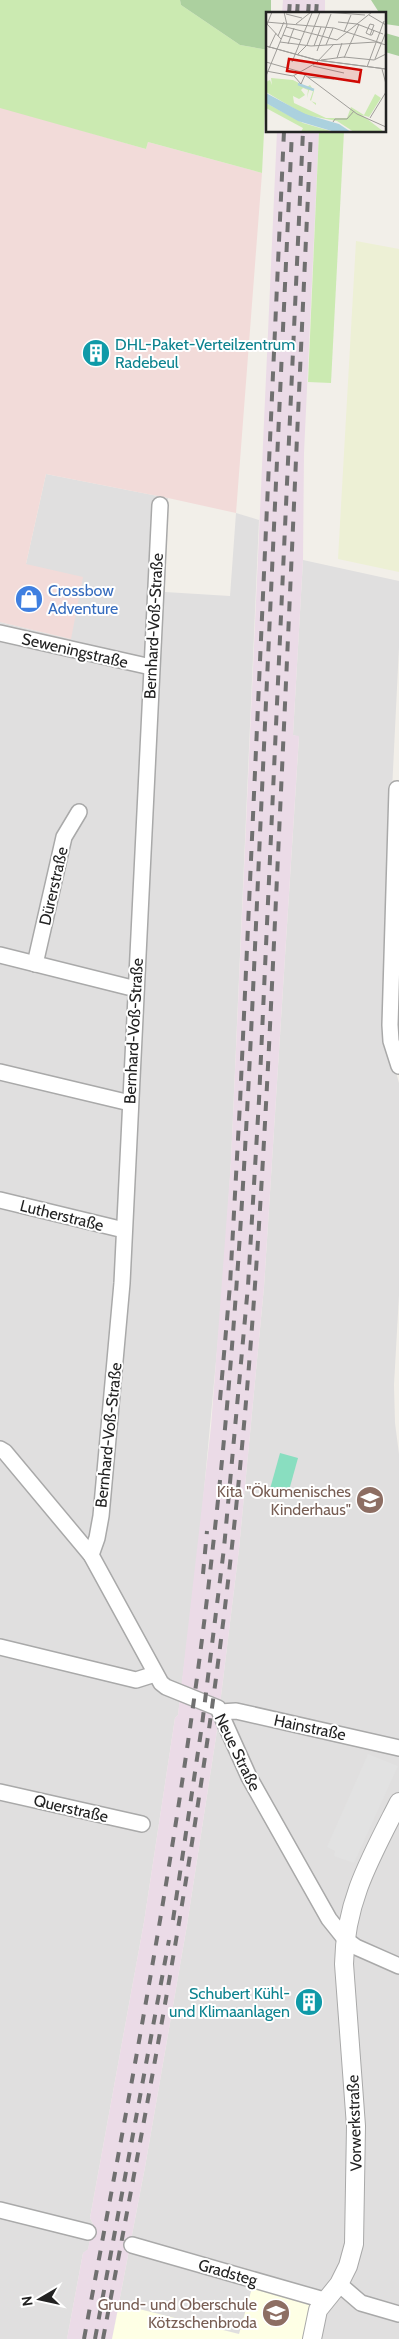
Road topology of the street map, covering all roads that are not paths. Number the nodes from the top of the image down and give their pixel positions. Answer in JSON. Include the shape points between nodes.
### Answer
{"nodes":[{"id":1,"x":160,"y":505,"type":"dead end"},
{"id":2,"x":0,"y":632,"type":"edge"},
{"id":3,"x":151,"y":667,"type":"junction"},
{"id":4,"x":396,"y":789,"type":"dead end"},
{"id":5,"x":80,"y":812,"type":"dead end"},
{"id":6,"x":0,"y":955,"type":"edge"},
{"id":7,"x":35,"y":964,"type":"junction"},
{"id":8,"x":136,"y":989,"type":"junction"},
{"id":9,"x":399,"y":1066,"type":"edge"},
{"id":10,"x":0,"y":1072,"type":"edge"},
{"id":11,"x":130,"y":1103,"type":"junction"},
{"id":12,"x":0,"y":1200,"type":"edge"},
{"id":13,"x":124,"y":1230,"type":"junction"},
{"id":14,"x":0,"y":1449,"type":"edge"},
{"id":15,"x":91,"y":1555,"type":"junction"},
{"id":16,"x":0,"y":1647,"type":"edge"},
{"id":17,"x":155,"y":1674,"type":"junction"},
{"id":18,"x":220,"y":1712,"type":"junction"},
{"id":19,"x":399,"y":1748,"type":"edge"},
{"id":20,"x":0,"y":1792,"type":"edge"},
{"id":21,"x":399,"y":1802,"type":"edge"},
{"id":22,"x":142,"y":1824,"type":"dead end"},
{"id":23,"x":345,"y":1939,"type":"junction"},
{"id":24,"x":399,"y":1966,"type":"edge"},
{"id":25,"x":0,"y":2210,"type":"edge"},
{"id":26,"x":88,"y":2232,"type":"dead end"},
{"id":27,"x":132,"y":2245,"type":"dead end"},
{"id":28,"x":339,"y":2284,"type":"junction"},
{"id":29,"x":324,"y":2300,"type":"junction"},
{"id":30,"x":399,"y":2314,"type":"edge"},
{"id":31,"x":312,"y":2339,"type":"edge"}],
"edges":[{"from":1,"to":3,"type":"street","name":"Bernhard-Voß-Straße"},
{"from":2,"to":3,"type":"street","name":"Seweningstraße"},
{"from":3,"to":8,"type":"street","name":"Bernhard-Voß-Straße"},
{"from":4,"to":9,"type":"street","via":[[390,1025]]},
{"from":5,"to":7,"type":"street","name":"Dürerstraße","via":[[64,837]]},
{"from":6,"to":7,"type":"street"},
{"from":7,"to":8,"type":"street"},
{"from":8,"to":11,"type":"street","name":"Bernhard-Voß-Straße"},
{"from":10,"to":11,"type":"street"},
{"from":11,"to":13,"type":"street","name":"Bernhard-Voß-Straße"},
{"from":12,"to":13,"type":"street","name":"Lutherstraße"},
{"from":13,"to":15,"type":"street","name":"Bernhard-Voß-Straße","via":[[119,1331],[101,1516]]},
{"from":14,"to":15,"type":"street","name":"Neue Straße"},
{"from":15,"to":17,"type":"street","name":"Neue Straße"},
{"from":16,"to":17,"type":"street","via":[[136,1680]]},
{"from":17,"to":18,"type":"street","name":"Neue Straße","via":[[166,1687],[215,1706]]},
{"from":18,"to":19,"type":"street","name":"Hainstraße","via":[[236,1711]]},
{"from":18,"to":23,"type":"street","name":"Neue Straße","via":[[249,1777],[315,1897]]},
{"from":20,"to":22,"type":"street","name":"Querstraße"},
{"from":21,"to":23,"type":"street","name":"Vorwerkstraße","via":[[361,1877]]},
{"from":23,"to":24,"type":"street","name":"Neue Straße"},
{"from":23,"to":28,"type":"street","name":"Vorwerkstraße","via":[[356,2136],[354,2244]]},
{"from":25,"to":26,"type":"street"},
{"from":27,"to":29,"type":"street","name":"Gradsteg"},
{"from":28,"to":29,"type":"street","name":"Vorwerkstraße"},
{"from":28,"to":30,"type":"street","via":[[362,2303]]},
{"from":29,"to":31,"type":"street","via":[[318,2310]]}]}
